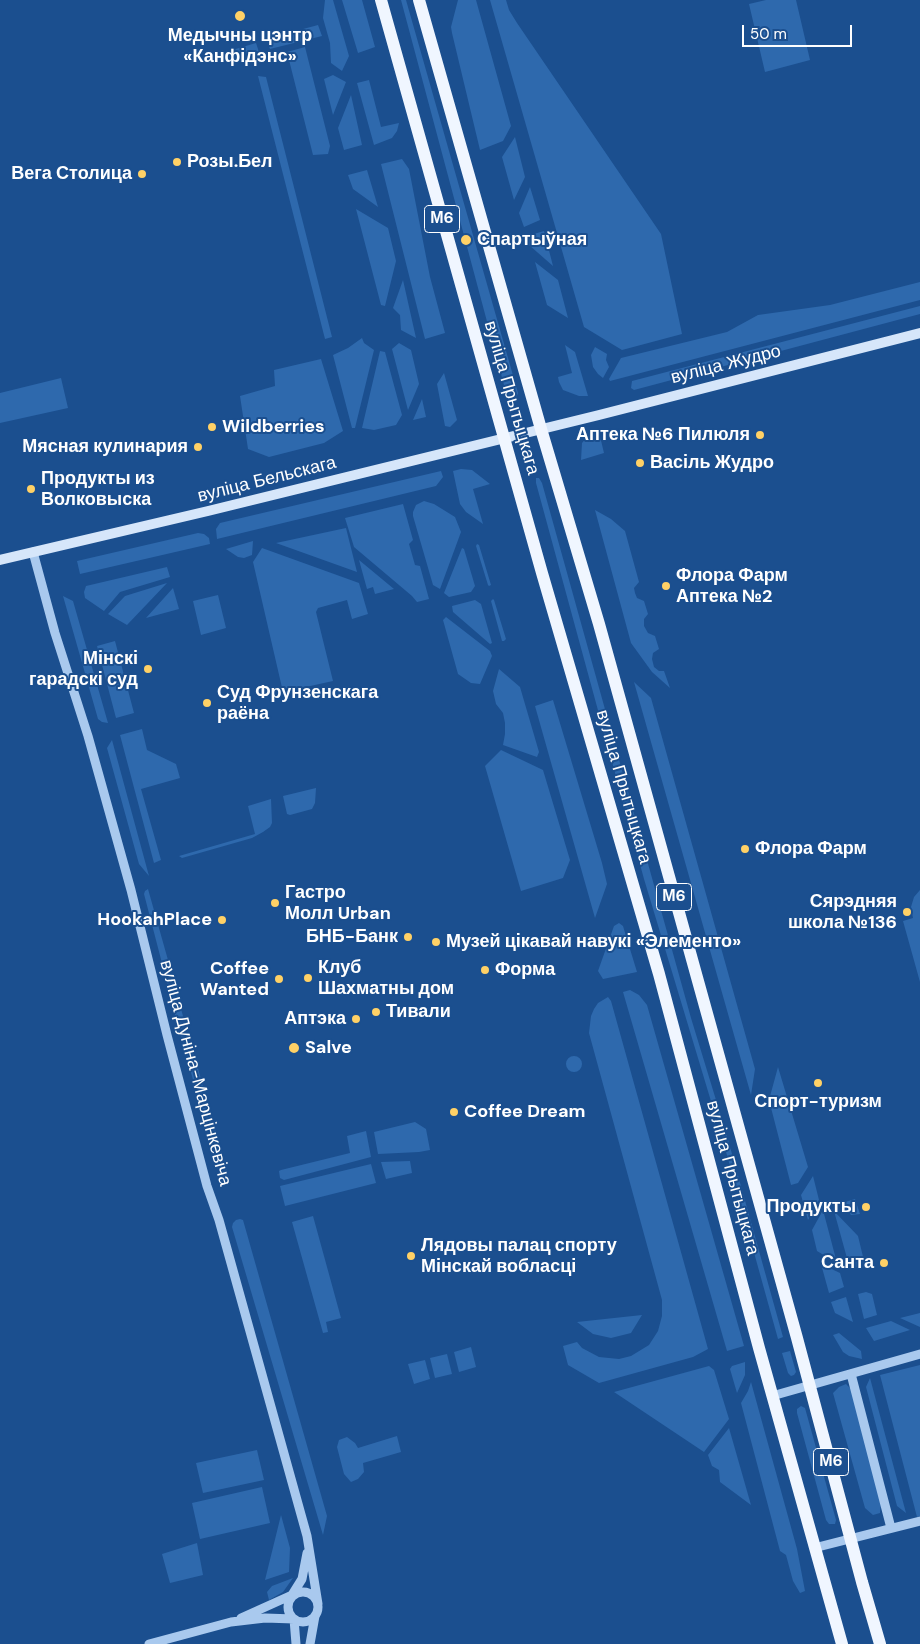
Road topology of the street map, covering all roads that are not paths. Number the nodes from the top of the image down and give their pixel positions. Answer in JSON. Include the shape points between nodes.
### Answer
{"nodes":[{"id":1,"x":381,"y":0,"type":"edge"},
{"id":2,"x":419,"y":0,"type":"edge"},
{"id":3,"x":920,"y":333,"type":"edge"},
{"id":4,"x":541,"y":429,"type":"junction"},
{"id":5,"x":504,"y":438,"type":"junction"},
{"id":6,"x":33,"y":552,"type":"junction"},
{"id":7,"x":0,"y":560,"type":"edge"},
{"id":8,"x":920,"y":1354,"type":"edge"},
{"id":9,"x":851,"y":1374,"type":"junction"},
{"id":10,"x":810,"y":1386,"type":"junction"},
{"id":11,"x":772,"y":1396,"type":"junction"},
{"id":12,"x":920,"y":1521,"type":"edge"},
{"id":13,"x":891,"y":1528,"type":"junction"},
{"id":14,"x":308,"y":1536,"type":"junction"},
{"id":15,"x":852,"y":1538,"type":"junction"},
{"id":16,"x":814,"y":1548,"type":"junction"},
{"id":17,"x":292,"y":1595,"type":"junction"},
{"id":18,"x":318,"y":1604,"type":"junction"},
{"id":19,"x":315,"y":1616,"type":"junction"},
{"id":20,"x":294,"y":1619,"type":"junction"},
{"id":21,"x":231,"y":1622,"type":"junction"},
{"id":22,"x":149,"y":1644,"type":"edge"},
{"id":23,"x":296,"y":1644,"type":"edge"},
{"id":24,"x":310,"y":1644,"type":"edge"},
{"id":25,"x":842,"y":1644,"type":"edge"},
{"id":26,"x":880,"y":1644,"type":"edge"}],
"edges":[{"from":1,"to":5,"type":"main road","name":"вуліца Прытыцкага","number":"М6"},
{"from":2,"to":4,"type":"main road","name":"вуліца Прытыцкага","number":"М6"},
{"from":3,"to":4,"type":"main road","name":"вуліца Жудро"},
{"from":4,"to":5,"type":"main road","name":"вуліца Бельскага"},
{"from":4,"to":10,"type":"main road","name":"вуліца Прытыцкага","number":"М6"},
{"from":5,"to":6,"type":"main road","name":"вуліца Бельскага"},
{"from":5,"to":11,"type":"main road","name":"вуліца Прытыцкага","number":"М6","via":[[659,974]]},
{"from":6,"to":7,"type":"main road","name":"вуліца Бельскага"},
{"from":6,"to":14,"type":"street","name":"вуліца Дуніна-Марцінкевіча","via":[[88,736],[205,1176]]},
{"from":8,"to":9,"type":"street"},
{"from":9,"to":10,"type":"street"},
{"from":9,"to":13,"type":"street"},
{"from":10,"to":11,"type":"street"},
{"from":10,"to":15,"type":"main road","name":"вуліца Прытыцкага","number":"М6"},
{"from":11,"to":16,"type":"main road","name":"вуліца Прытыцкага","number":"М6"},
{"from":12,"to":13,"type":"street"},
{"from":13,"to":15,"type":"street"},
{"from":14,"to":17,"type":"street","via":[[302,1579]]},
{"from":14,"to":18,"type":"street","name":"вуліца Дуніна-Марцінкевіча"},
{"from":15,"to":16,"type":"street"},
{"from":15,"to":26,"type":"main road","name":"вуліца Прытыцкага","number":"М6"},
{"from":16,"to":25,"type":"main road","name":"вуліца Прытыцкага","number":"М6"},
{"from":17,"to":18,"type":"street","via":[[306,1592],[314,1596]]},
{"from":17,"to":20,"type":"street","via":[[288,1608]]},
{"from":17,"to":21,"type":"street"},
{"from":18,"to":19,"type":"street"},
{"from":19,"to":20,"type":"street","via":[[301,1622]]},
{"from":19,"to":24,"type":"street"},
{"from":20,"to":21,"type":"street"},
{"from":20,"to":23,"type":"street"},
{"from":21,"to":22,"type":"street"}]}
